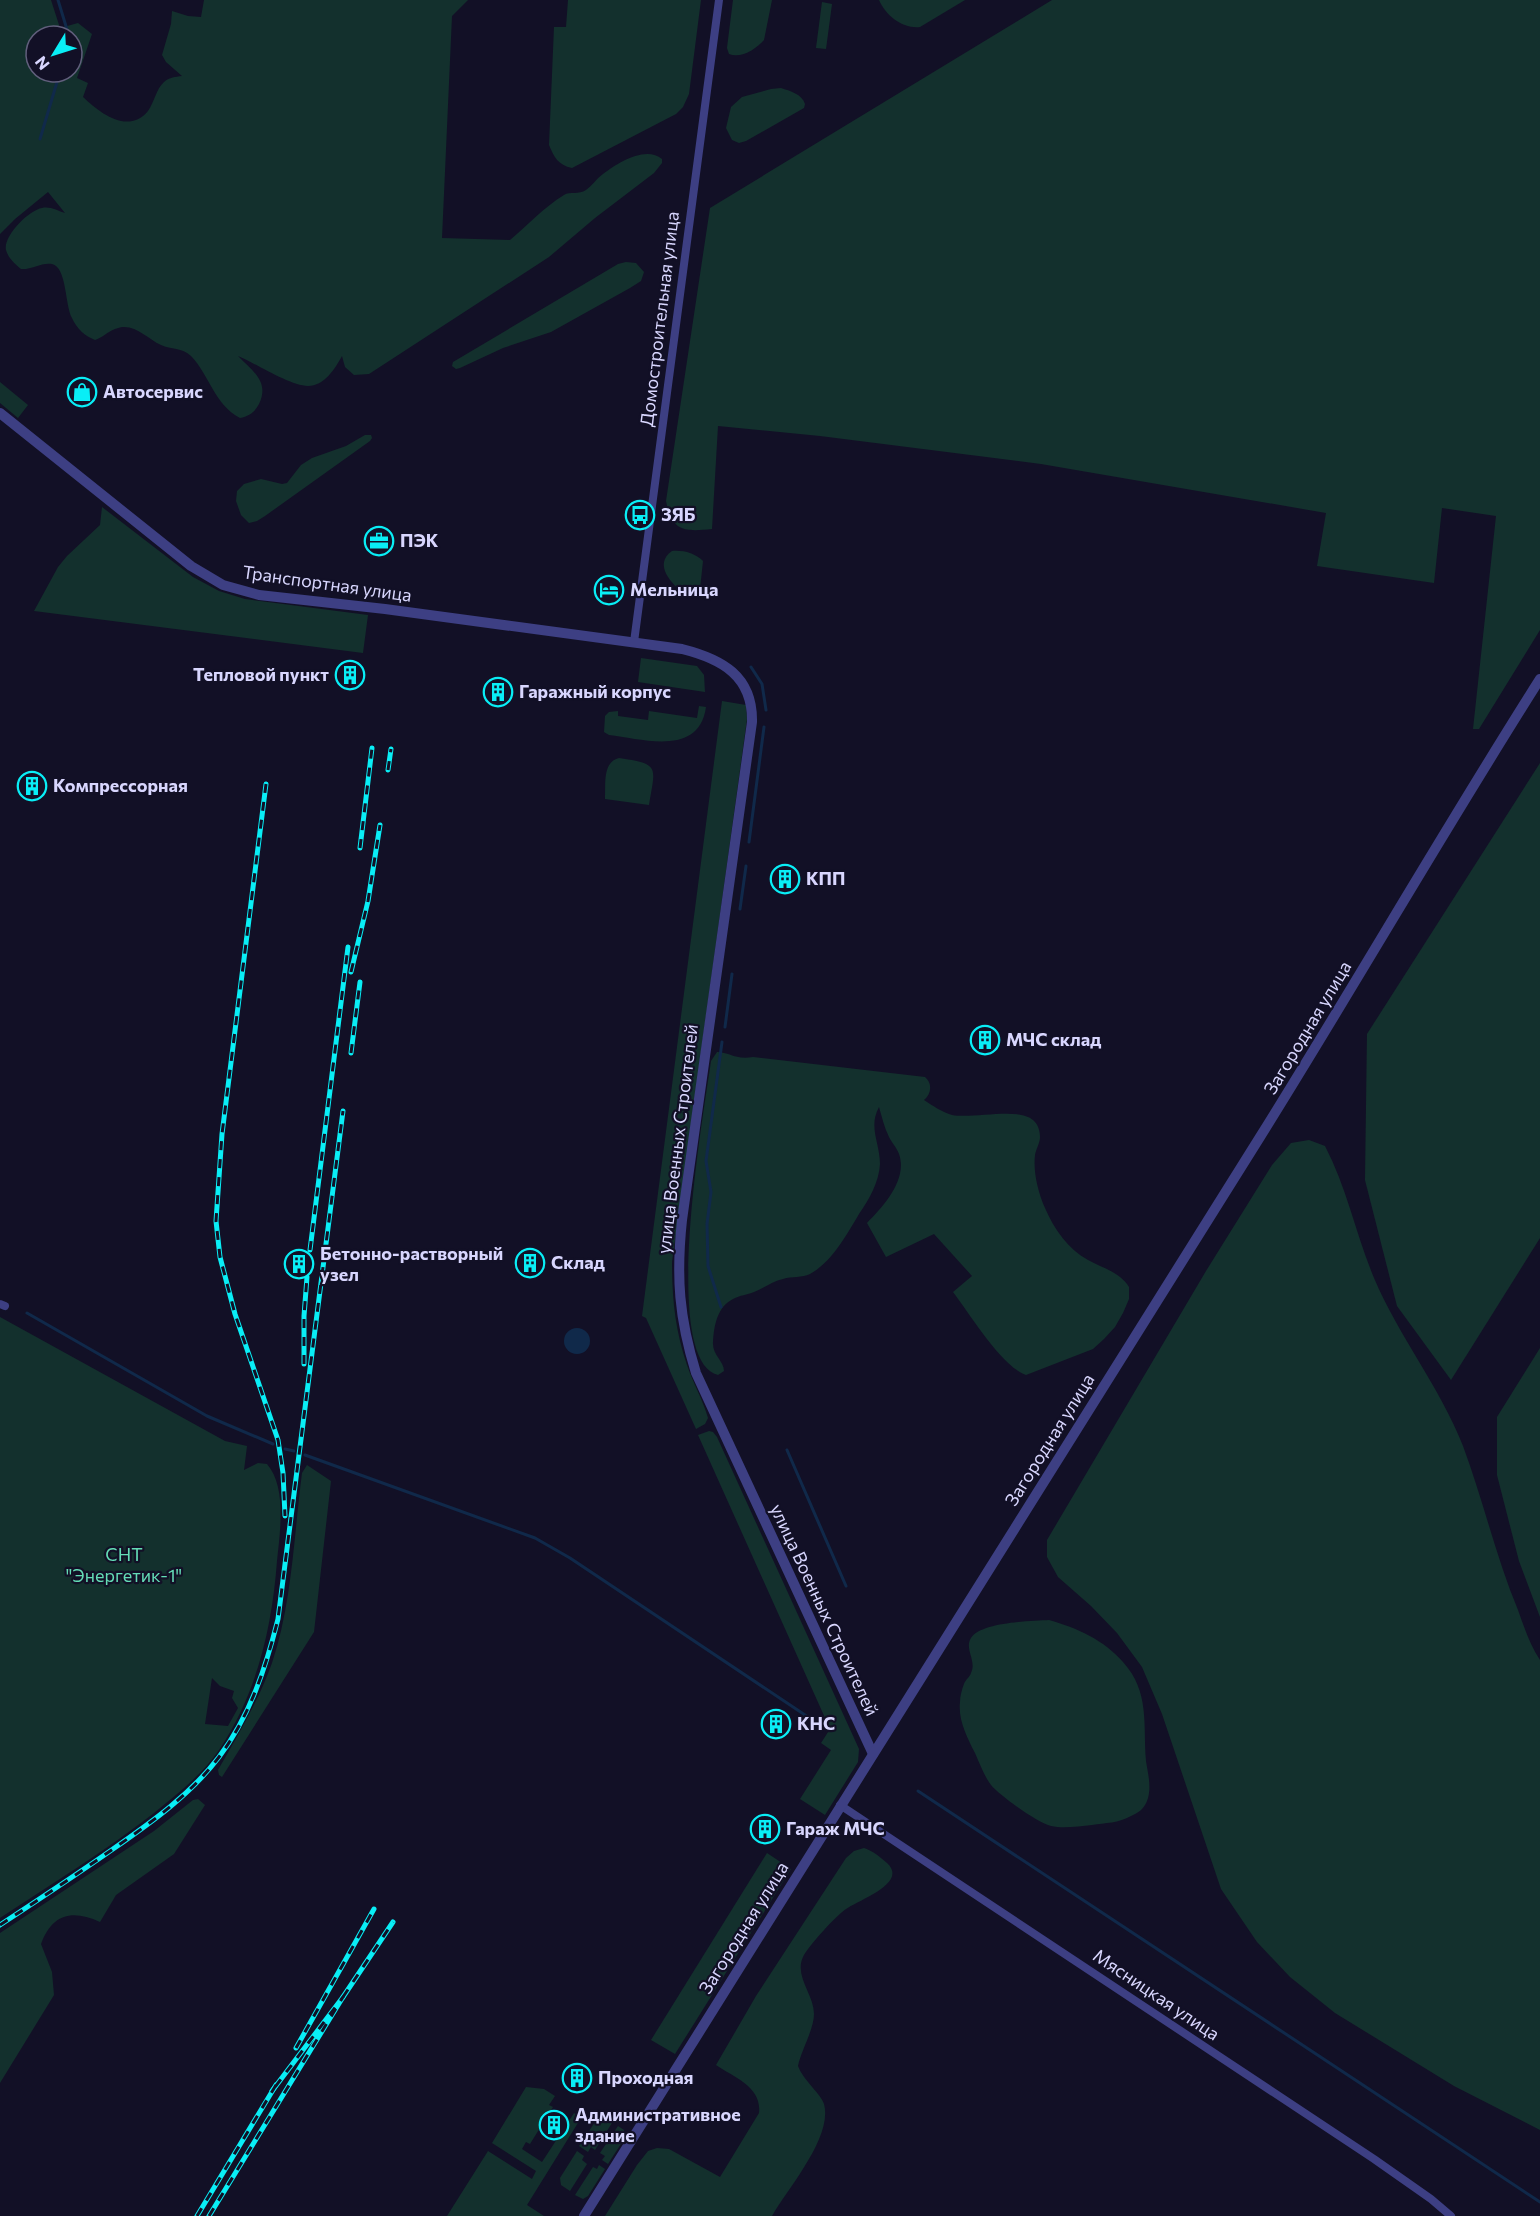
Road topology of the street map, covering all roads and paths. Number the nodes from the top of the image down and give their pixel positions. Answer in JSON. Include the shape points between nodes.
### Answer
{"nodes":[{"id":1,"x":719,"y":0,"type":"edge"},
{"id":2,"x":0,"y":413,"type":"edge"},
{"id":3,"x":634,"y":642,"type":"junction"},
{"id":4,"x":1540,"y":679,"type":"edge"},
{"id":5,"x":873,"y":1754,"type":"junction"},
{"id":6,"x":840,"y":1805,"type":"junction"},
{"id":7,"x":584,"y":2216,"type":"edge"},
{"id":8,"x":1451,"y":2216,"type":"edge"}],
"edges":[{"from":1,"to":3,"type":"street","name":"Домостроительная улица"},
{"from":2,"to":3,"type":"street","name":"Транспортная улица","via":[[191,566],[223,585],[259,595]]},
{"from":3,"to":5,"type":"street","name":"улица Военных Строителей","via":[[682,649],[710,658],[737,676],[751,702],[751,728],[682,1220],[679,1295],[696,1373]]},
{"from":4,"to":5,"type":"street","name":"Загородная улица","via":[[1260,1138]]},
{"from":5,"to":6,"type":"street","name":"Загородная улица"},
{"from":6,"to":7,"type":"street","name":"Загородная улица"},
{"from":6,"to":8,"type":"street","name":"Мясницкая улица","via":[[1374,2159]]}]}
